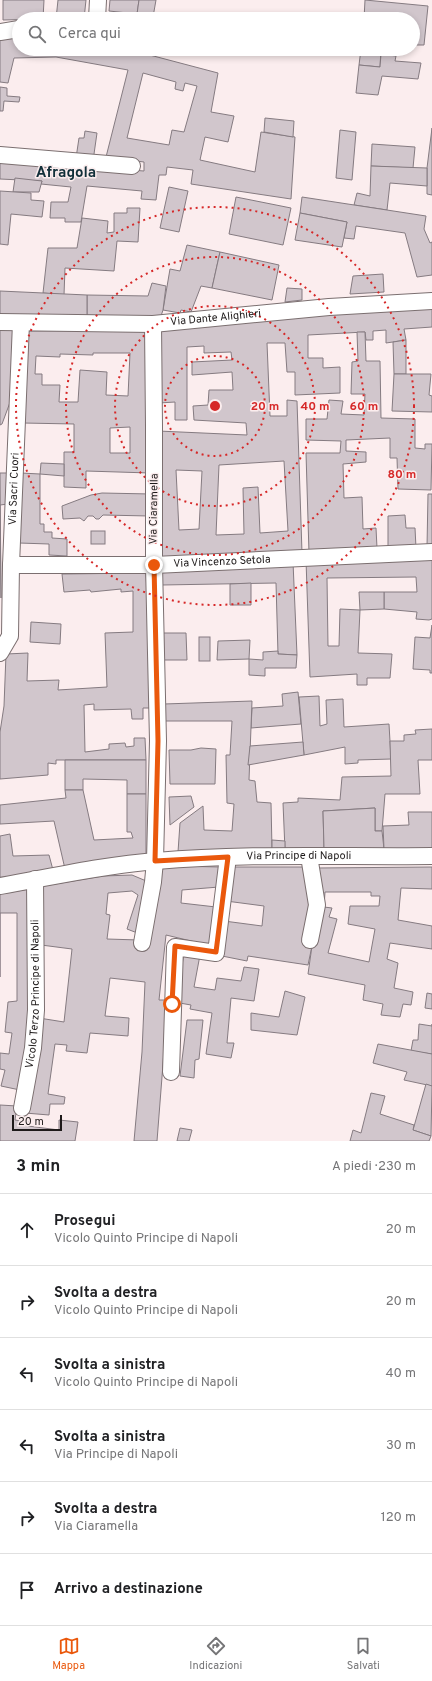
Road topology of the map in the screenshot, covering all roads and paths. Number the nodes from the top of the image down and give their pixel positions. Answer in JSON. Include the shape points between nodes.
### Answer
{"nodes":[{"id":1,"x":98,"y":0,"type":"edge"},
{"id":2,"x":97,"y":12,"type":"edge"},
{"id":3,"x":12,"y":30,"type":"edge"},
{"id":4,"x":0,"y":32,"type":"edge"},
{"id":5,"x":0,"y":154,"type":"edge"},
{"id":6,"x":132,"y":166,"type":"dead end"},
{"id":7,"x":432,"y":301,"type":"edge"},
{"id":8,"x":0,"y":322,"type":"edge"},
{"id":9,"x":21,"y":323,"type":"junction"},
{"id":10,"x":153,"y":324,"type":"junction"},
{"id":11,"x":432,"y":552,"type":"edge"},
{"id":12,"x":11,"y":565,"type":"junction"},
{"id":13,"x":154,"y":565,"type":"junction"},
{"id":14,"x":0,"y":653,"type":"edge"},
{"id":15,"x":309,"y":856,"type":"junction"},
{"id":16,"x":432,"y":856,"type":"edge"},
{"id":17,"x":228,"y":857,"type":"junction"},
{"id":18,"x":155,"y":861,"type":"junction"},
{"id":19,"x":35,"y":879,"type":"junction"},
{"id":20,"x":0,"y":886,"type":"edge"},
{"id":21,"x":310,"y":940,"type":"dead end"},
{"id":22,"x":142,"y":942,"type":"dead end"},
{"id":23,"x":170,"y":1072,"type":"dead end"},
{"id":24,"x":22,"y":1108,"type":"dead end"}],
"edges":[{"from":1,"to":2,"type":"street"},
{"from":3,"to":4,"type":"street"},
{"from":5,"to":6,"type":"street"},
{"from":7,"to":10,"type":"street","name":"Via Dante Alighieri","via":[[329,307]]},
{"from":8,"to":9,"type":"street","name":"Via Dante Alighieri"},
{"from":9,"to":10,"type":"street","name":"Via Dante Alighieri"},
{"from":9,"to":12,"type":"street","name":"Via Sacri Cuori"},
{"from":10,"to":13,"type":"street","name":"Via Ciaramella"},
{"from":11,"to":13,"type":"street","name":"Via Vincenzo Setola"},
{"from":12,"to":13,"type":"street","name":"Via Vincenzo Setola"},
{"from":12,"to":14,"type":"street","name":"Via Sacri Cuori","via":[[10,636]]},
{"from":13,"to":18,"type":"street","name":"Via Ciaramella","via":[[158,741]]},
{"from":15,"to":16,"type":"street","name":"Via Principe di Napoli"},
{"from":15,"to":17,"type":"street","name":"Via Principe di Napoli"},
{"from":15,"to":21,"type":"street","via":[[317,905]]},
{"from":17,"to":18,"type":"street","name":"Via Principe di Napoli"},
{"from":17,"to":23,"type":"street","via":[[216,952],[175,946]]},
{"from":18,"to":19,"type":"street","name":"Via Principe di Napoli"},
{"from":18,"to":22,"type":"street","name":"Via Ciaramella"},
{"from":19,"to":20,"type":"street","name":"Via Principe di Napoli"},
{"from":19,"to":24,"type":"street","name":"Vicolo Terzo Principe di Napoli","via":[[36,1010],[33,1048]]}]}
